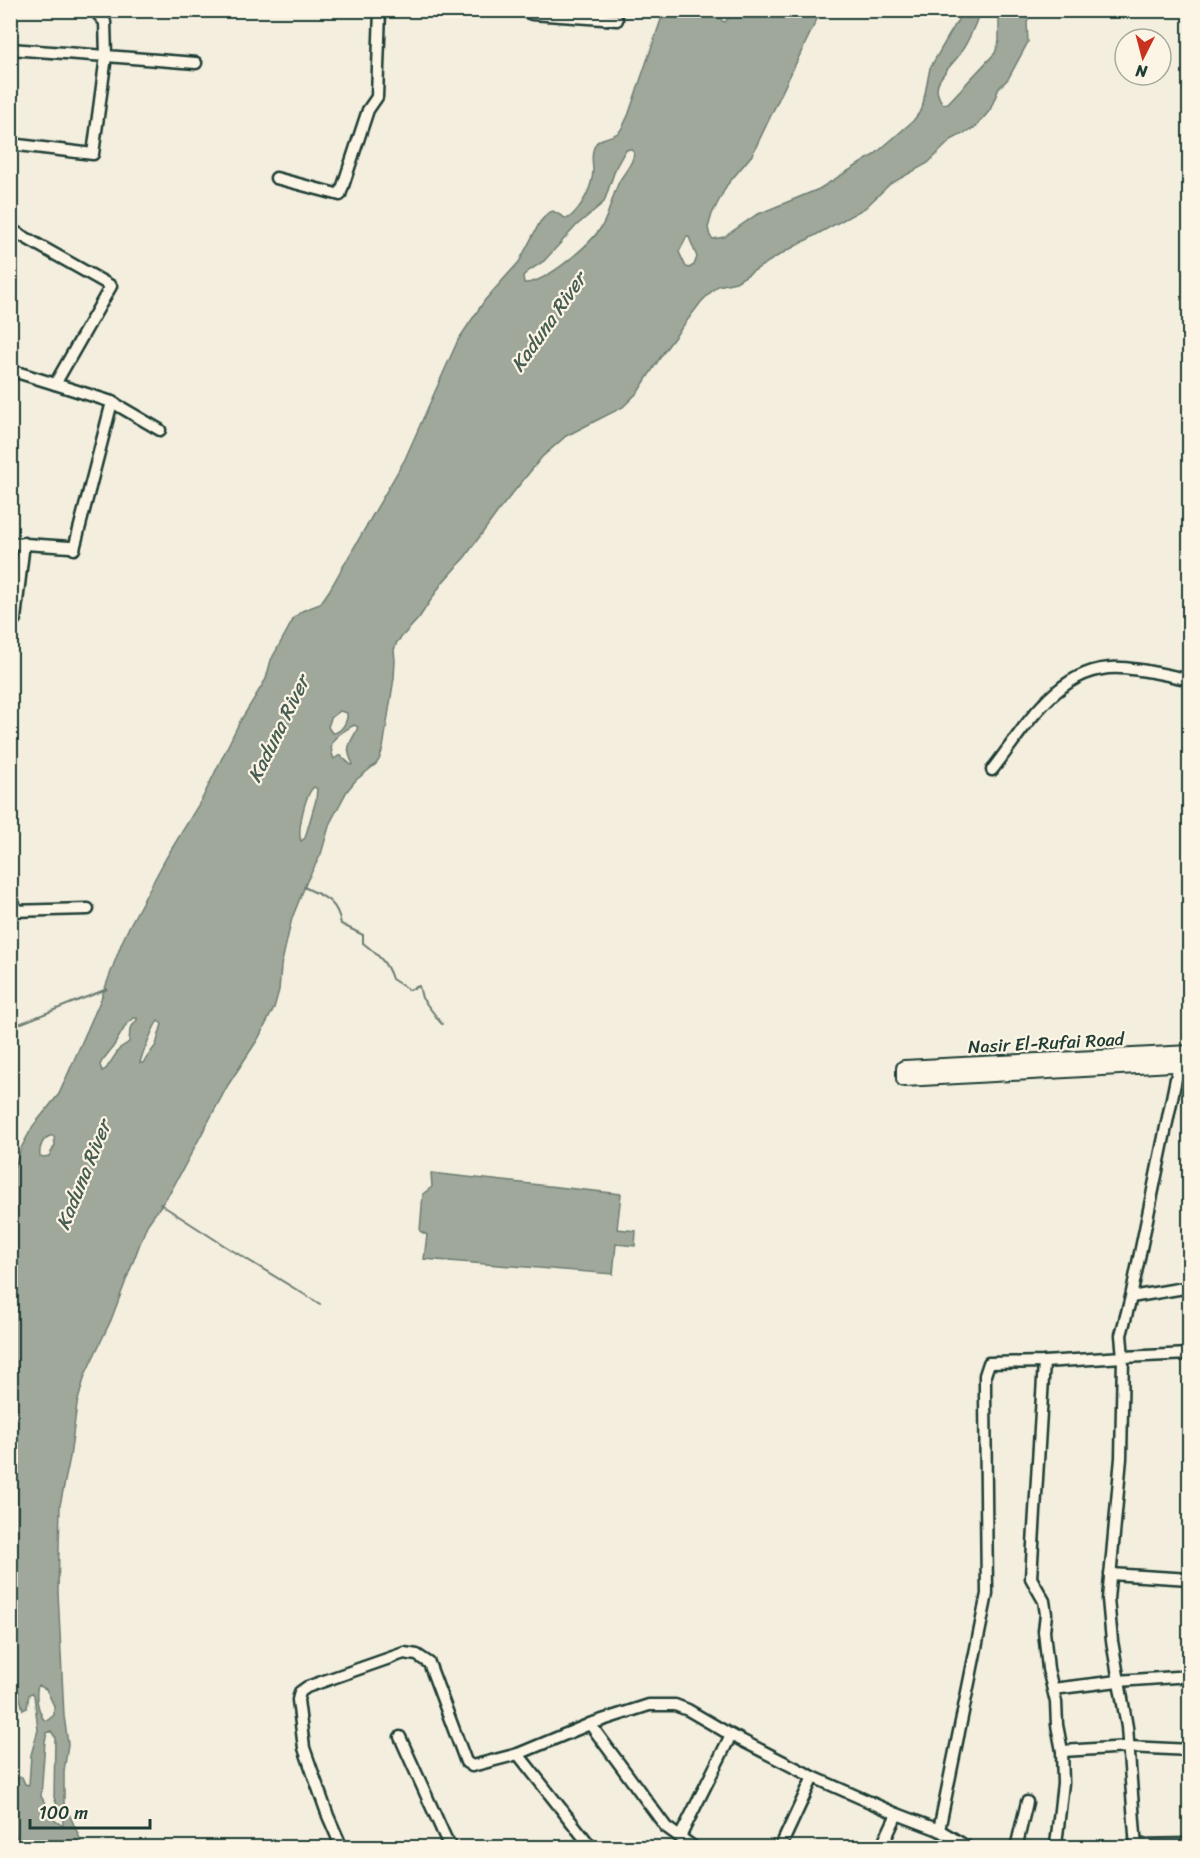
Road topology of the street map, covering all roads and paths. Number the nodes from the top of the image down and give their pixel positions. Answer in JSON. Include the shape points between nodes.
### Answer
{"nodes":[{"id":1,"x":93,"y":10,"type":"edge"},
{"id":2,"x":380,"y":10,"type":"edge"},
{"id":3,"x":522,"y":10,"type":"edge"},
{"id":4,"x":617,"y":20,"type":"dead end"},
{"id":5,"x":10,"y":50,"type":"edge"},
{"id":6,"x":106,"y":56,"type":"junction"},
{"id":7,"x":196,"y":63,"type":"dead end"},
{"id":8,"x":10,"y":144,"type":"edge"},
{"id":9,"x":276,"y":178,"type":"dead end"},
{"id":10,"x":10,"y":229,"type":"edge"},
{"id":11,"x":10,"y":370,"type":"edge"},
{"id":12,"x":55,"y":384,"type":"junction"},
{"id":13,"x":112,"y":402,"type":"junction"},
{"id":14,"x":160,"y":430,"type":"dead end"},
{"id":15,"x":10,"y":543,"type":"edge"},
{"id":16,"x":24,"y":543,"type":"junction"},
{"id":17,"x":10,"y":618,"type":"edge"},
{"id":18,"x":1190,"y":680,"type":"edge"},
{"id":19,"x":992,"y":771,"type":"dead end"},
{"id":20,"x":10,"y":898,"type":"edge"},
{"id":21,"x":88,"y":909,"type":"dead end"},
{"id":22,"x":14,"y":911,"type":"edge"},
{"id":23,"x":1190,"y":1053,"type":"edge"},
{"id":24,"x":1184,"y":1063,"type":"edge"},
{"id":25,"x":1046,"y":1066,"type":"junction"},
{"id":26,"x":904,"y":1068,"type":"dead end"},
{"id":27,"x":1190,"y":1287,"type":"edge"},
{"id":28,"x":1131,"y":1297,"type":"junction"},
{"id":29,"x":1190,"y":1354,"type":"edge"},
{"id":30,"x":1123,"y":1357,"type":"junction"},
{"id":31,"x":1044,"y":1362,"type":"junction"},
{"id":32,"x":1110,"y":1574,"type":"junction"},
{"id":33,"x":1190,"y":1580,"type":"edge"},
{"id":34,"x":1190,"y":1676,"type":"edge"},
{"id":35,"x":1118,"y":1681,"type":"junction"},
{"id":36,"x":1053,"y":1689,"type":"junction"},
{"id":37,"x":590,"y":1724,"type":"junction"},
{"id":38,"x":731,"y":1735,"type":"junction"},
{"id":39,"x":400,"y":1737,"type":"dead end"},
{"id":40,"x":1129,"y":1747,"type":"junction"},
{"id":41,"x":1190,"y":1750,"type":"edge"},
{"id":42,"x":1062,"y":1751,"type":"junction"},
{"id":43,"x":518,"y":1754,"type":"junction"},
{"id":44,"x":813,"y":1777,"type":"junction"},
{"id":45,"x":1027,"y":1802,"type":"dead end"},
{"id":46,"x":897,"y":1814,"type":"junction"},
{"id":47,"x":939,"y":1830,"type":"junction"},
{"id":48,"x":680,"y":1837,"type":"junction"},
{"id":49,"x":1190,"y":1844,"type":"edge"},
{"id":50,"x":1056,"y":1845,"type":"dead end"},
{"id":51,"x":1136,"y":1846,"type":"edge"},
{"id":52,"x":342,"y":1848,"type":"edge"},
{"id":53,"x":453,"y":1848,"type":"edge"},
{"id":54,"x":592,"y":1848,"type":"edge"},
{"id":55,"x":696,"y":1848,"type":"edge"},
{"id":56,"x":780,"y":1848,"type":"edge"},
{"id":57,"x":881,"y":1848,"type":"edge"},
{"id":58,"x":969,"y":1848,"type":"edge"},
{"id":59,"x":1016,"y":1848,"type":"edge"}],
"edges":[{"from":1,"to":6,"type":"street","via":[[105,22]]},
{"from":2,"to":9,"type":"street","via":[[377,97],[368,110],[339,195]]},
{"from":3,"to":4,"type":"street"},
{"from":5,"to":6,"type":"street"},
{"from":6,"to":7,"type":"street"},
{"from":6,"to":8,"type":"street","via":[[93,154]]},
{"from":10,"to":12,"type":"street","via":[[111,286]]},
{"from":11,"to":12,"type":"street"},
{"from":12,"to":13,"type":"street"},
{"from":13,"to":14,"type":"street"},
{"from":13,"to":16,"type":"street","via":[[72,548]]},
{"from":15,"to":16,"type":"street"},
{"from":16,"to":17,"type":"street","via":[[15,619]]},
{"from":18,"to":19,"type":"street","via":[[1119,668],[1097,669],[1073,678],[1047,699]]},
{"from":20,"to":22,"type":"street"},
{"from":21,"to":22,"type":"street"},
{"from":23,"to":25,"type":"main road","name":"Nasir El-Rufai Road"},
{"from":24,"to":25,"type":"main road"},
{"from":24,"to":28,"type":"street"},
{"from":25,"to":26,"type":"main road","via":[[904,1079]]},
{"from":27,"to":28,"type":"street"},
{"from":28,"to":30,"type":"street","via":[[1121,1335]]},
{"from":29,"to":30,"type":"street"},
{"from":30,"to":31,"type":"street"},
{"from":30,"to":32,"type":"street","via":[[1121,1458]]},
{"from":31,"to":36,"type":"street","via":[[1032,1578],[1044,1601],[1044,1631]]},
{"from":31,"to":47,"type":"street","via":[[989,1363],[986,1368],[987,1594]]},
{"from":32,"to":33,"type":"street"},
{"from":32,"to":35,"type":"street","via":[[1108,1599]]},
{"from":34,"to":35,"type":"street"},
{"from":35,"to":36,"type":"street"},
{"from":35,"to":40,"type":"street"},
{"from":36,"to":42,"type":"street"},
{"from":37,"to":38,"type":"street","via":[[649,1705],[666,1704],[688,1710]]},
{"from":37,"to":43,"type":"street"},
{"from":37,"to":48,"type":"street","via":[[654,1813]]},
{"from":38,"to":44,"type":"street"},
{"from":38,"to":48,"type":"street"},
{"from":39,"to":53,"type":"street"},
{"from":40,"to":41,"type":"street"},
{"from":40,"to":42,"type":"street"},
{"from":40,"to":51,"type":"street"},
{"from":42,"to":50,"type":"street","via":[[1063,1783]]},
{"from":43,"to":52,"type":"street","via":[[472,1766],[466,1762],[429,1662],[417,1655],[404,1653],[306,1687],[298,1700],[304,1748]]},
{"from":43,"to":54,"type":"street"},
{"from":44,"to":46,"type":"street"},
{"from":44,"to":56,"type":"street"},
{"from":45,"to":59,"type":"street"},
{"from":46,"to":47,"type":"street"},
{"from":46,"to":57,"type":"street"},
{"from":47,"to":58,"type":"street"},
{"from":48,"to":55,"type":"street"},
{"from":49,"to":51,"type":"street"}]}
